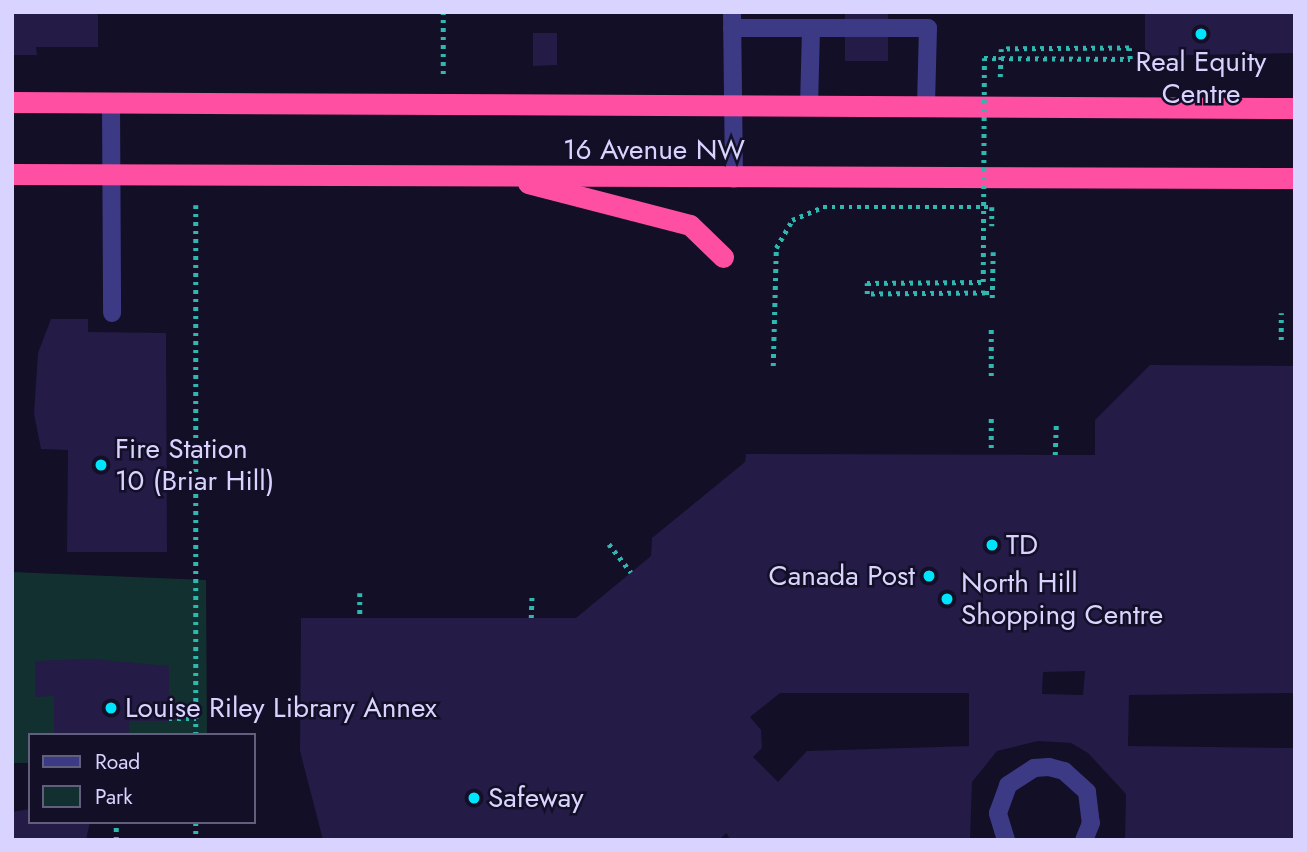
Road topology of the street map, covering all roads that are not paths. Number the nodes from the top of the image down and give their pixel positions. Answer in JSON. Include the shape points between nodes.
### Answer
{"nodes":[{"id":1,"x":732,"y":20,"type":"edge"},
{"id":2,"x":928,"y":20,"type":"edge"},
{"id":3,"x":821,"y":23,"type":"edge"},
{"id":4,"x":12,"y":102,"type":"edge"},
{"id":5,"x":111,"y":103,"type":"junction"},
{"id":6,"x":734,"y":106,"type":"junction"},
{"id":7,"x":809,"y":106,"type":"junction"},
{"id":8,"x":926,"y":107,"type":"junction"},
{"id":9,"x":1295,"y":107,"type":"edge"},
{"id":10,"x":12,"y":174,"type":"edge"},
{"id":11,"x":111,"y":176,"type":"junction"},
{"id":12,"x":516,"y":178,"type":"junction"},
{"id":13,"x":1295,"y":178,"type":"edge"},
{"id":14,"x":734,"y":179,"type":"junction"},
{"id":15,"x":723,"y":257,"type":"dead end"},
{"id":16,"x":112,"y":313,"type":"dead end"},
{"id":17,"x":1006,"y":840,"type":"edge"},
{"id":18,"x":1084,"y":840,"type":"edge"}],
"edges":[{"from":1,"to":3,"type":"street"},
{"from":1,"to":6,"type":"street"},
{"from":2,"to":3,"type":"street"},
{"from":2,"to":8,"type":"street"},
{"from":3,"to":7,"type":"street"},
{"from":4,"to":5,"type":"highway","name":"16 Avenue NW"},
{"from":5,"to":6,"type":"highway","name":"16 Avenue NW"},
{"from":5,"to":11,"type":"street"},
{"from":6,"to":7,"type":"highway","name":"16 Avenue NW"},
{"from":6,"to":14,"type":"street"},
{"from":7,"to":8,"type":"highway","name":"16 Avenue NW"},
{"from":8,"to":9,"type":"highway","name":"16 Avenue NW"},
{"from":10,"to":11,"type":"highway","name":"16 Avenue NW"},
{"from":11,"to":12,"type":"highway","name":"16 Avenue NW"},
{"from":11,"to":16,"type":"street"},
{"from":12,"to":14,"type":"highway","name":"16 Avenue NW"},
{"from":12,"to":15,"type":"highway","via":[[561,196],[651,211],[690,225]]},
{"from":13,"to":14,"type":"highway","name":"16 Avenue NW"},
{"from":17,"to":18,"type":"street","via":[[998,813],[1008,785],[1034,768],[1049,767],[1064,771],[1087,792],[1091,822]]}]}
